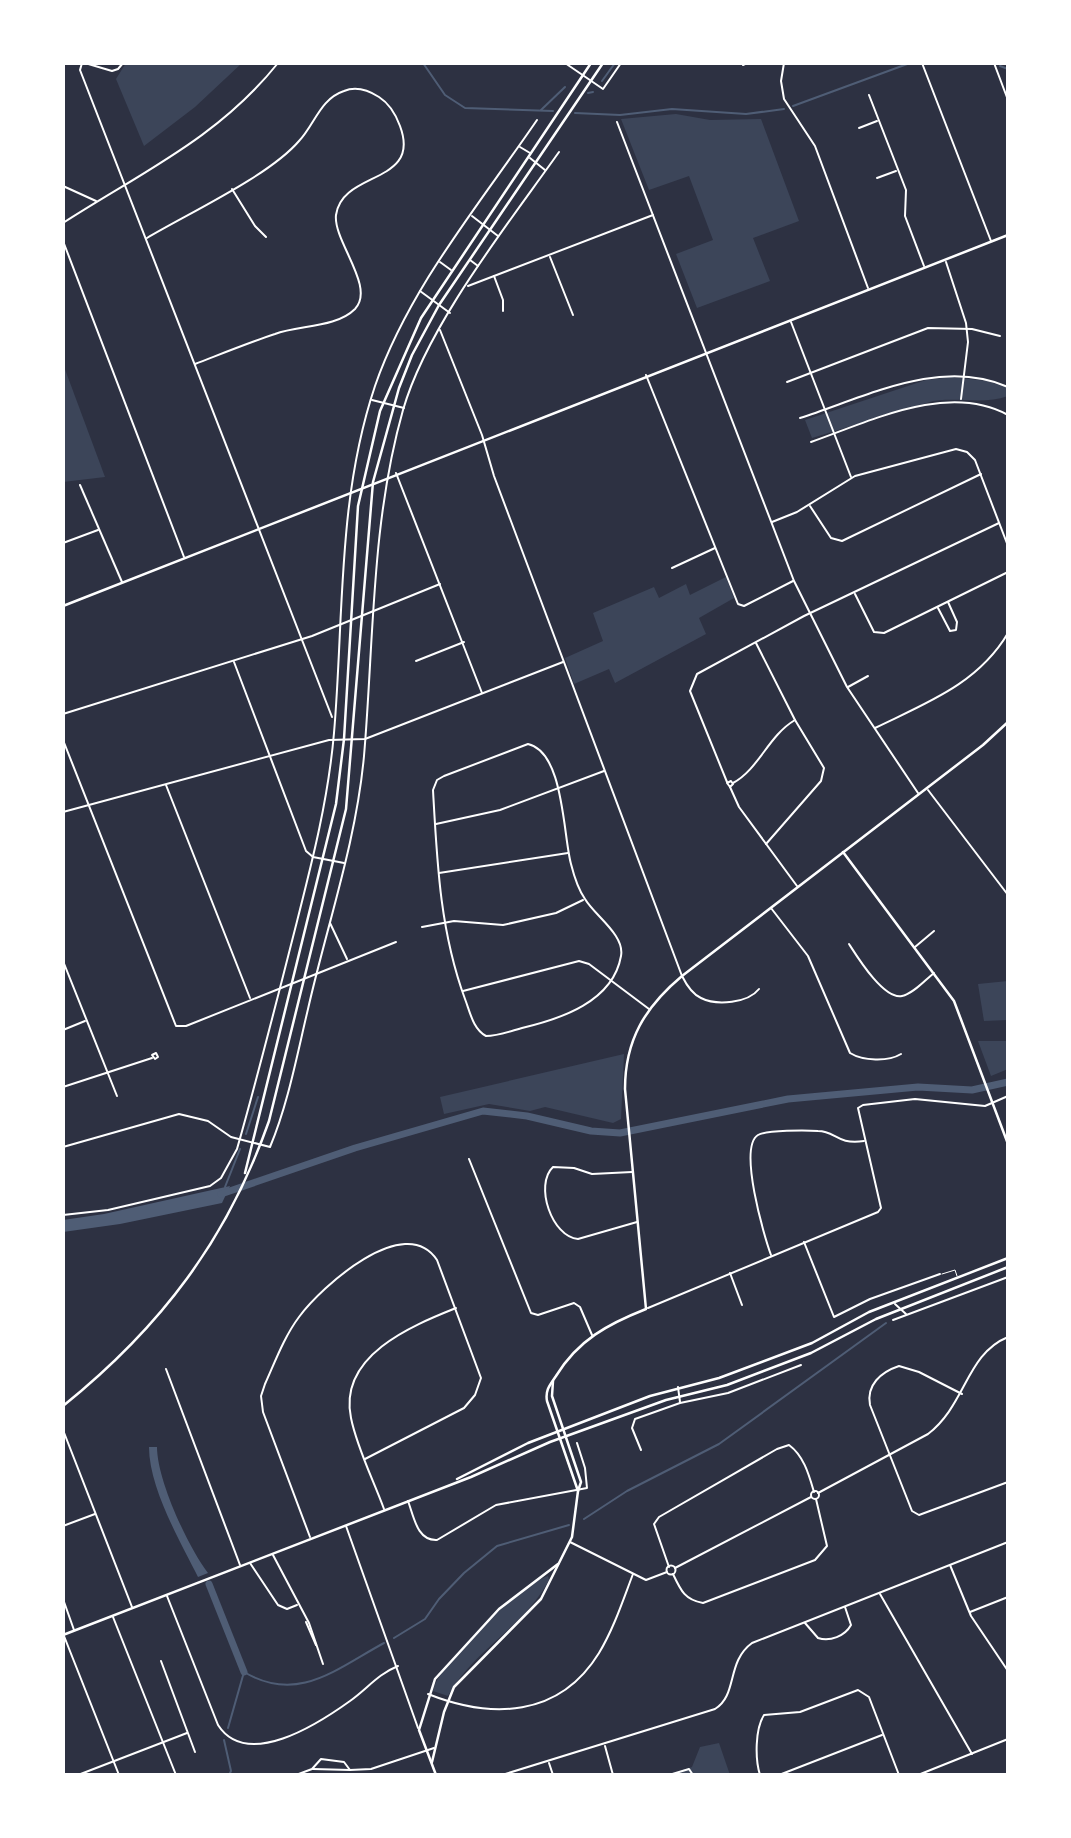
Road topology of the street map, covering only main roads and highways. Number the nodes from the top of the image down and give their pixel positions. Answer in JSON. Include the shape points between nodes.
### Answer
{"nodes":[{"id":1,"x":591,"y":63,"type":"edge"},
{"id":2,"x":603,"y":63,"type":"edge"},
{"id":3,"x":1008,"y":235,"type":"edge"},
{"id":4,"x":373,"y":482,"type":"junction"},
{"id":5,"x":361,"y":486,"type":"junction"},
{"id":6,"x":63,"y":606,"type":"edge"},
{"id":7,"x":1008,"y":722,"type":"edge"},
{"id":8,"x":843,"y":852,"type":"junction"},
{"id":9,"x":1008,"y":1144,"type":"edge"},
{"id":10,"x":245,"y":1176,"type":"junction"},
{"id":11,"x":1008,"y":1258,"type":"edge"},
{"id":12,"x":1008,"y":1267,"type":"edge"},
{"id":13,"x":644,"y":1298,"type":"junction"},
{"id":14,"x":637,"y":1312,"type":"junction"},
{"id":15,"x":553,"y":1380,"type":"junction"},
{"id":16,"x":63,"y":1406,"type":"edge"},
{"id":17,"x":564,"y":1429,"type":"junction"},
{"id":18,"x":559,"y":1431,"type":"junction"},
{"id":19,"x":567,"y":1436,"type":"junction"},
{"id":20,"x":562,"y":1438,"type":"junction"},
{"id":21,"x":452,"y":1483,"type":"junction"},
{"id":22,"x":578,"y":1491,"type":"junction"},
{"id":23,"x":561,"y":1561,"type":"junction"},
{"id":24,"x":64,"y":1635,"type":"edge"},
{"id":25,"x":432,"y":1762,"type":"junction"},
{"id":26,"x":436,"y":1775,"type":"edge"}],
"edges":[{"from":1,"to":5,"type":"main road","via":[[407,343],[383,403]]},
{"from":2,"to":4,"type":"main road","via":[[439,305],[412,355]]},
{"from":3,"to":4,"type":"main road"},
{"from":4,"to":5,"type":"main road"},
{"from":4,"to":10,"type":"main road","via":[[346,809],[260,1144]]},
{"from":5,"to":6,"type":"main road"},
{"from":5,"to":10,"type":"main road","via":[[336,804]]},
{"from":7,"to":8,"type":"main road"},
{"from":8,"to":9,"type":"main road","via":[[954,1001]]},
{"from":8,"to":13,"type":"main road","via":[[682,976],[649,1009],[628,1052],[625,1089]]},
{"from":10,"to":16,"type":"main road","via":[[210,1244],[171,1302],[103,1373]]},
{"from":11,"to":17,"type":"main road","via":[[893,1302],[813,1343]]},
{"from":12,"to":19,"type":"main road","via":[[901,1309],[799,1358]]},
{"from":13,"to":14,"type":"main road"},
{"from":13,"to":14,"type":"main road","via":[[646,1309]]},
{"from":14,"to":15,"type":"main road","via":[[592,1335],[568,1357]]},
{"from":15,"to":17,"type":"main road","via":[[552,1396]]},
{"from":15,"to":18,"type":"main road","via":[[546,1393]]},
{"from":17,"to":18,"type":"main road"},
{"from":17,"to":19,"type":"main road"},
{"from":18,"to":20,"type":"main road"},
{"from":18,"to":21,"type":"main road"},
{"from":19,"to":20,"type":"main road"},
{"from":19,"to":22,"type":"main road","via":[[581,1482]]},
{"from":20,"to":21,"type":"main road"},
{"from":20,"to":22,"type":"main road"},
{"from":21,"to":24,"type":"main road"},
{"from":22,"to":23,"type":"main road","via":[[570,1542]]},
{"from":23,"to":25,"type":"main road","via":[[541,1598],[466,1671],[448,1702]]},
{"from":23,"to":25,"type":"main road","via":[[492,1615],[442,1668],[428,1694],[419,1730]]},
{"from":25,"to":26,"type":"main road"}]}
